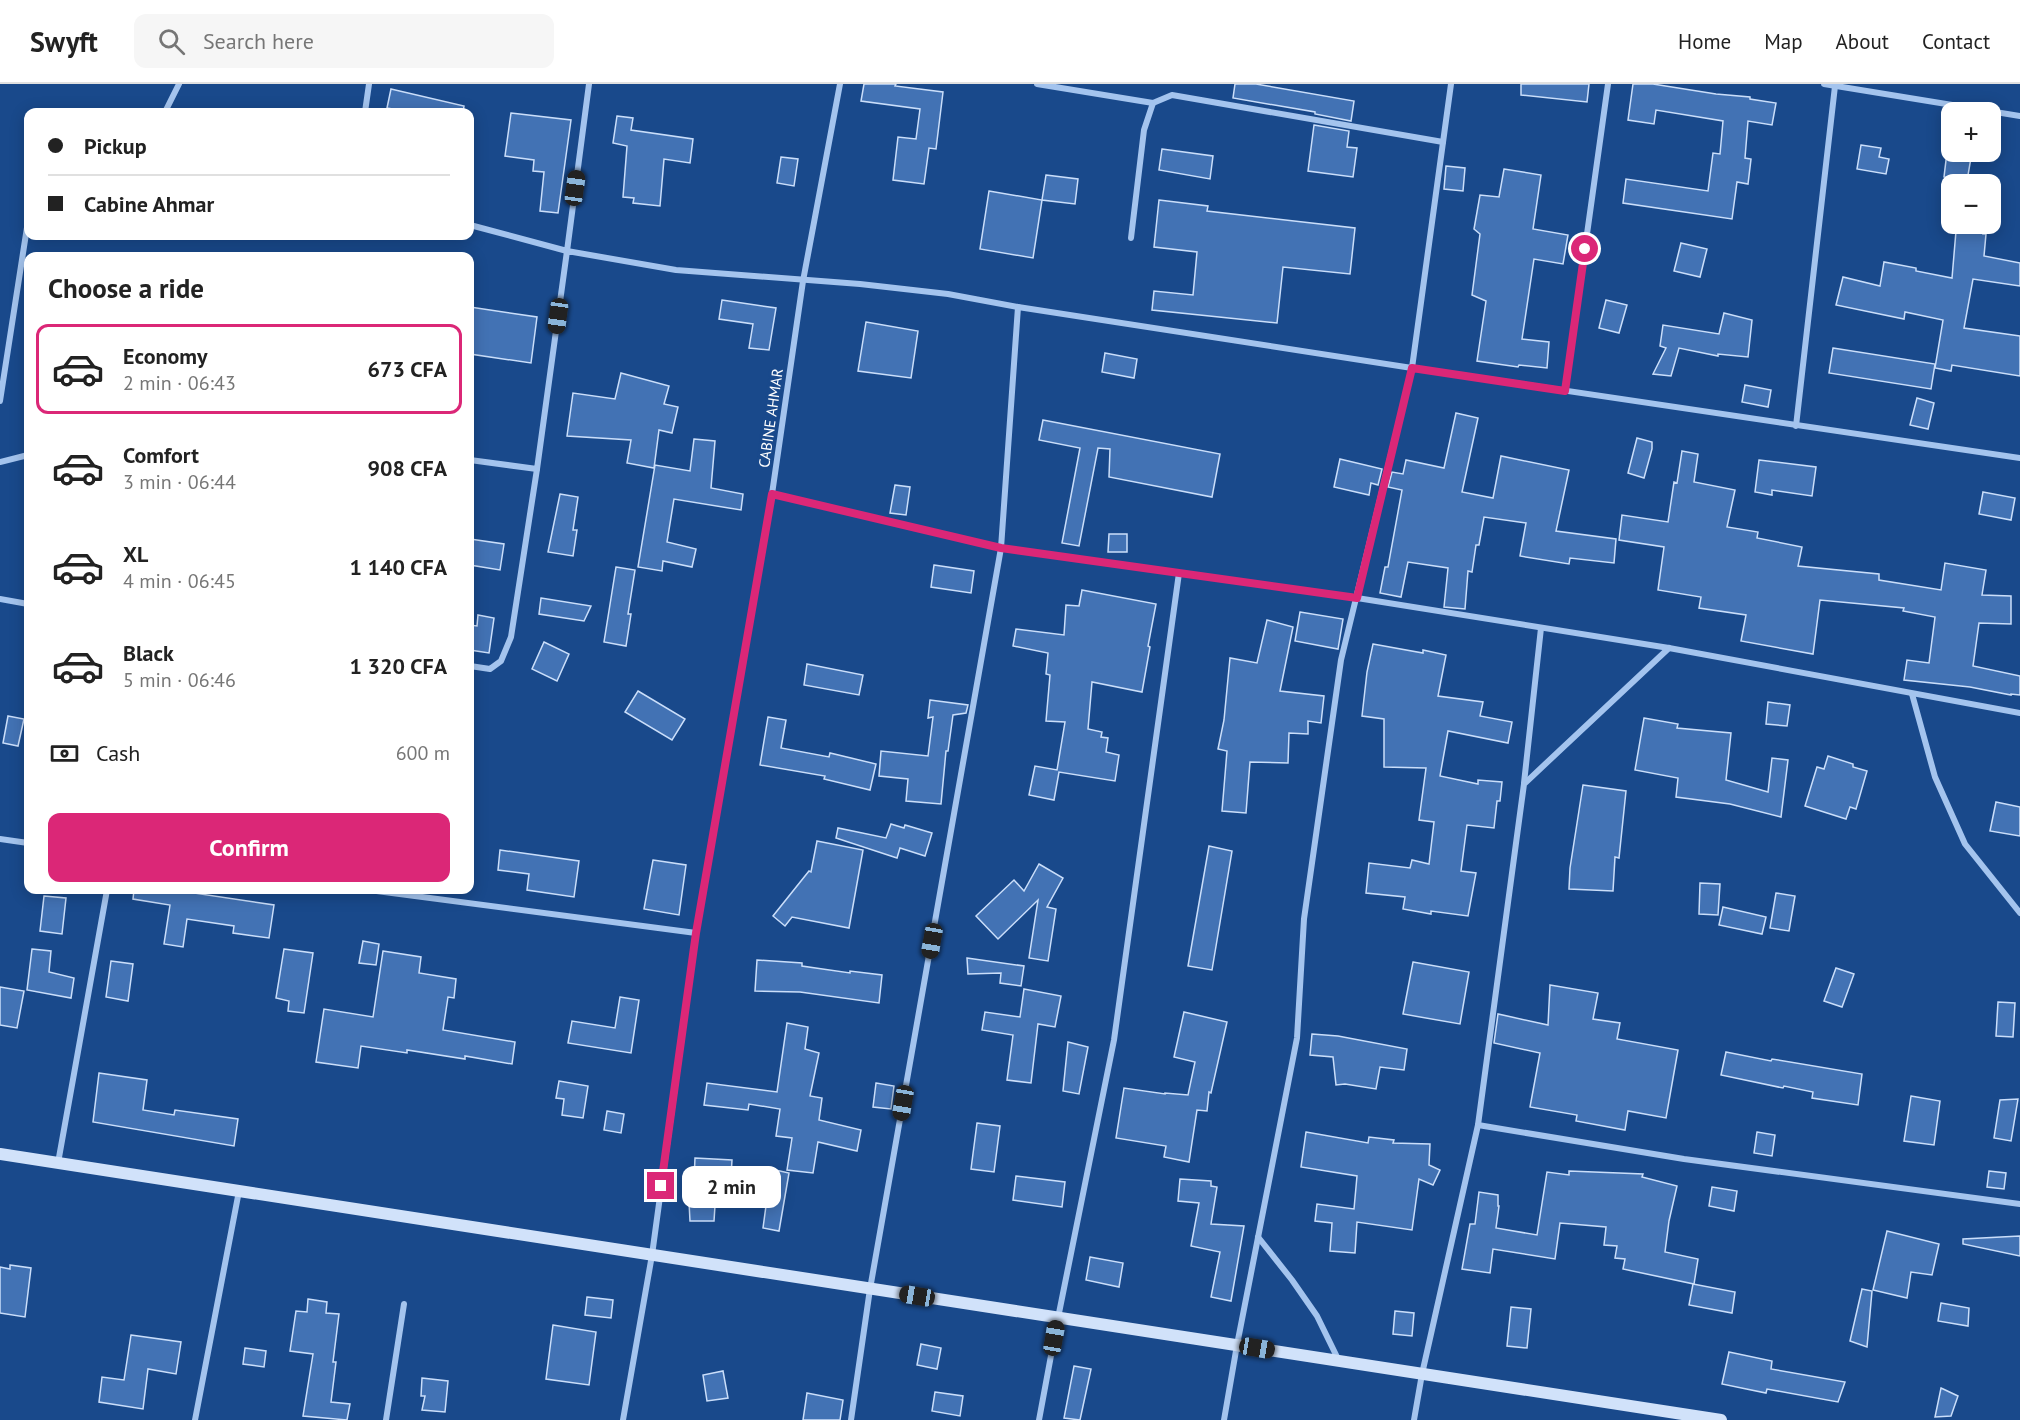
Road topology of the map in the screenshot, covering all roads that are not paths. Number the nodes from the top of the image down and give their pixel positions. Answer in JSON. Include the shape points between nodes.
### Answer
{"nodes":[{"id":1,"x":179,"y":84,"type":"edge"},
{"id":2,"x":369,"y":84,"type":"edge"},
{"id":3,"x":590,"y":84,"type":"edge"},
{"id":4,"x":840,"y":84,"type":"edge"},
{"id":5,"x":1037,"y":84,"type":"edge"},
{"id":6,"x":1451,"y":84,"type":"edge"},
{"id":7,"x":1608,"y":84,"type":"edge"},
{"id":8,"x":1824,"y":84,"type":"edge"},
{"id":9,"x":1835,"y":87,"type":"junction"},
{"id":10,"x":1153,"y":103,"type":"junction"},
{"id":11,"x":167,"y":108,"type":"edge"},
{"id":12,"x":366,"y":108,"type":"edge"},
{"id":13,"x":2020,"y":116,"type":"edge"},
{"id":14,"x":1443,"y":142,"type":"junction"},
{"id":15,"x":474,"y":226,"type":"edge"},
{"id":16,"x":1131,"y":238,"type":"dead end"},
{"id":17,"x":25,"y":240,"type":"edge"},
{"id":18,"x":567,"y":251,"type":"junction"},
{"id":19,"x":803,"y":281,"type":"junction"},
{"id":20,"x":1018,"y":307,"type":"junction"},
{"id":21,"x":1412,"y":368,"type":"junction"},
{"id":22,"x":1565,"y":391,"type":"junction"},
{"id":23,"x":0,"y":401,"type":"edge"},
{"id":24,"x":1796,"y":426,"type":"junction"},
{"id":25,"x":24,"y":455,"type":"edge"},
{"id":26,"x":2020,"y":458,"type":"edge"},
{"id":27,"x":474,"y":461,"type":"edge"},
{"id":28,"x":0,"y":462,"type":"edge"},
{"id":29,"x":537,"y":470,"type":"junction"},
{"id":30,"x":772,"y":494,"type":"junction"},
{"id":31,"x":1001,"y":548,"type":"junction"},
{"id":32,"x":1179,"y":573,"type":"junction"},
{"id":33,"x":1357,"y":598,"type":"junction"},
{"id":34,"x":0,"y":599,"type":"edge"},
{"id":35,"x":24,"y":603,"type":"edge"},
{"id":36,"x":1541,"y":628,"type":"junction"},
{"id":37,"x":1669,"y":648,"type":"junction"},
{"id":38,"x":474,"y":667,"type":"edge"},
{"id":39,"x":1912,"y":694,"type":"junction"},
{"id":40,"x":2020,"y":712,"type":"edge"},
{"id":41,"x":1524,"y":784,"type":"junction"},
{"id":42,"x":0,"y":839,"type":"edge"},
{"id":43,"x":24,"y":842,"type":"edge"},
{"id":44,"x":106,"y":894,"type":"edge"},
{"id":45,"x":399,"y":894,"type":"edge"},
{"id":46,"x":2020,"y":913,"type":"edge"},
{"id":47,"x":696,"y":933,"type":"junction"},
{"id":48,"x":1478,"y":1125,"type":"junction"},
{"id":49,"x":0,"y":1154,"type":"edge"},
{"id":50,"x":58,"y":1163,"type":"junction"},
{"id":51,"x":238,"y":1191,"type":"junction"},
{"id":52,"x":2020,"y":1204,"type":"edge"},
{"id":53,"x":1258,"y":1237,"type":"junction"},
{"id":54,"x":652,"y":1255,"type":"junction"},
{"id":55,"x":870,"y":1288,"type":"junction"},
{"id":56,"x":404,"y":1304,"type":"dead end"},
{"id":57,"x":1058,"y":1318,"type":"junction"},
{"id":58,"x":1237,"y":1345,"type":"junction"},
{"id":59,"x":1339,"y":1361,"type":"junction"},
{"id":60,"x":1422,"y":1374,"type":"junction"},
{"id":61,"x":1672,"y":1416,"type":"edge"},
{"id":62,"x":195,"y":1420,"type":"edge"},
{"id":63,"x":386,"y":1420,"type":"edge"},
{"id":64,"x":623,"y":1420,"type":"edge"},
{"id":65,"x":851,"y":1420,"type":"edge"},
{"id":66,"x":1040,"y":1420,"type":"edge"},
{"id":67,"x":1224,"y":1420,"type":"edge"},
{"id":68,"x":1414,"y":1420,"type":"edge"},
{"id":69,"x":1721,"y":1420,"type":"edge"}],
"edges":[{"from":1,"to":11,"type":"street"},
{"from":2,"to":12,"type":"street"},
{"from":3,"to":18,"type":"street"},
{"from":4,"to":19,"type":"street","name":"CABINE AHMAR"},
{"from":5,"to":10,"type":"street"},
{"from":6,"to":14,"type":"street"},
{"from":7,"to":22,"type":"street"},
{"from":8,"to":9,"type":"street"},
{"from":9,"to":13,"type":"street"},
{"from":9,"to":24,"type":"street"},
{"from":10,"to":14,"type":"street","via":[[1172,95]]},
{"from":10,"to":16,"type":"street","via":[[1144,130]]},
{"from":14,"to":21,"type":"street"},
{"from":15,"to":18,"type":"street"},
{"from":17,"to":23,"type":"street"},
{"from":18,"to":19,"type":"street","via":[[676,270]]},
{"from":18,"to":29,"type":"street"},
{"from":19,"to":20,"type":"street","via":[[913,289]]},
{"from":19,"to":30,"type":"street","name":"CABINE AHMAR"},
{"from":20,"to":21,"type":"street"},
{"from":20,"to":31,"type":"street"},
{"from":21,"to":22,"type":"street"},
{"from":21,"to":33,"type":"street"},
{"from":22,"to":24,"type":"street"},
{"from":24,"to":26,"type":"street"},
{"from":25,"to":28,"type":"street"},
{"from":27,"to":29,"type":"street"},
{"from":29,"to":38,"type":"street","via":[[511,637],[501,661],[490,669]]},
{"from":30,"to":31,"type":"street"},
{"from":30,"to":47,"type":"street","name":"CABINE AHMAR"},
{"from":31,"to":32,"type":"street"},
{"from":31,"to":55,"type":"street"},
{"from":32,"to":33,"type":"street"},
{"from":32,"to":57,"type":"street","via":[[1114,1040]]},
{"from":33,"to":36,"type":"street"},
{"from":33,"to":53,"type":"street","via":[[1341,660],[1304,919],[1297,1038]]},
{"from":34,"to":35,"type":"street"},
{"from":36,"to":37,"type":"street"},
{"from":36,"to":41,"type":"street"},
{"from":37,"to":39,"type":"street"},
{"from":37,"to":41,"type":"street"},
{"from":39,"to":40,"type":"street"},
{"from":39,"to":46,"type":"street","via":[[1935,777],[1965,844]]},
{"from":41,"to":48,"type":"street"},
{"from":42,"to":43,"type":"street"},
{"from":44,"to":50,"type":"street"},
{"from":45,"to":47,"type":"street"},
{"from":47,"to":54,"type":"street","name":"CABINE AHMAR"},
{"from":48,"to":52,"type":"street","via":[[1684,1160]]},
{"from":48,"to":60,"type":"street"},
{"from":49,"to":50,"type":"street"},
{"from":50,"to":51,"type":"street"},
{"from":51,"to":54,"type":"street"},
{"from":51,"to":62,"type":"street"},
{"from":53,"to":58,"type":"street"},
{"from":53,"to":59,"type":"street","via":[[1317,1316]]},
{"from":54,"to":55,"type":"street"},
{"from":54,"to":64,"type":"street","name":"CABINE AHMAR"},
{"from":55,"to":57,"type":"street"},
{"from":55,"to":65,"type":"street"},
{"from":56,"to":63,"type":"street"},
{"from":57,"to":58,"type":"street"},
{"from":57,"to":66,"type":"street"},
{"from":58,"to":59,"type":"street"},
{"from":58,"to":67,"type":"street"},
{"from":59,"to":60,"type":"street"},
{"from":60,"to":61,"type":"street"},
{"from":60,"to":68,"type":"street"},
{"from":61,"to":69,"type":"street"}]}
